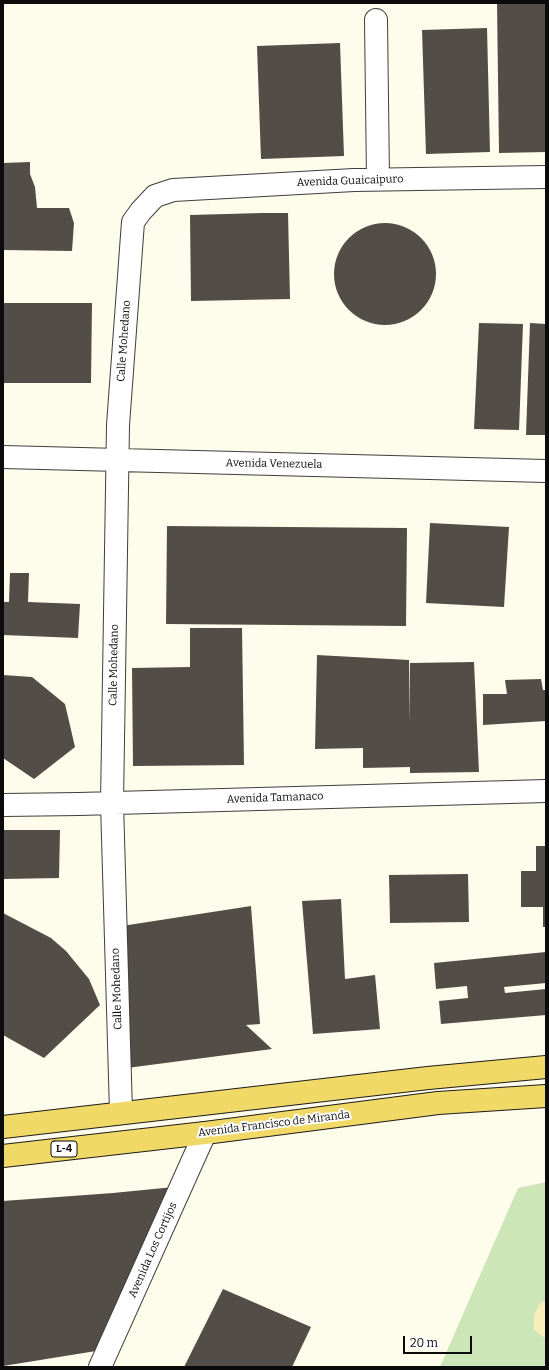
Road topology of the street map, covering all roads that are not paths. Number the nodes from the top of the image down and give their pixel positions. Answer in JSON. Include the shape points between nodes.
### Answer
{"nodes":[{"id":1,"x":376,"y":20,"type":"dead end"},
{"id":2,"x":546,"y":177,"type":"edge"},
{"id":3,"x":378,"y":180,"type":"junction"},
{"id":4,"x":155,"y":196,"type":"joint"},
{"id":5,"x":3,"y":457,"type":"edge"},
{"id":6,"x":117,"y":459,"type":"junction"},
{"id":7,"x":546,"y":471,"type":"edge"},
{"id":8,"x":546,"y":790,"type":"edge"},
{"id":9,"x":3,"y":804,"type":"edge"},
{"id":10,"x":112,"y":804,"type":"junction"},
{"id":11,"x":546,"y":1067,"type":"edge"},
{"id":12,"x":546,"y":1096,"type":"edge"},
{"id":13,"x":121,"y":1112,"type":"junction"},
{"id":14,"x":3,"y":1127,"type":"edge"},
{"id":15,"x":205,"y":1133,"type":"junction"},
{"id":16,"x":124,"y":1142,"type":"junction"},
{"id":17,"x":3,"y":1156,"type":"edge"},
{"id":18,"x":100,"y":1367,"type":"edge"}],
"edges":[{"from":1,"to":3,"type":"street"},
{"from":2,"to":3,"type":"street","name":"Avenida Guaicaipuro"},
{"from":3,"to":4,"type":"street","name":"Avenida Guaicaipuro","via":[[173,190]]},
{"from":4,"to":6,"type":"street","name":"Calle Mohedano","via":[[133,222]]},
{"from":5,"to":6,"type":"street","name":"Avenida Venezuela"},
{"from":6,"to":7,"type":"street","name":"Avenida Venezuela"},
{"from":6,"to":10,"type":"street","name":"Calle Mohedano"},
{"from":8,"to":10,"type":"street","name":"Avenida Tamanaco"},
{"from":9,"to":10,"type":"street","name":"Avenida Tamanaco"},
{"from":10,"to":13,"type":"street","name":"Calle Mohedano"},
{"from":11,"to":13,"type":"main road"},
{"from":12,"to":15,"type":"main road","name":"Avenida Francisco de Miranda","number":"L-4","via":[[438,1104]]},
{"from":13,"to":14,"type":"main road"},
{"from":13,"to":16,"type":"main road","name":"Calle Mohedano"},
{"from":15,"to":16,"type":"main road","name":"Avenida Francisco de Miranda","number":"L-4"},
{"from":15,"to":18,"type":"street","name":"Avenida Los Cortijos"},
{"from":16,"to":17,"type":"main road","name":"Avenida Francisco de Miranda","number":"L-4"}]}
